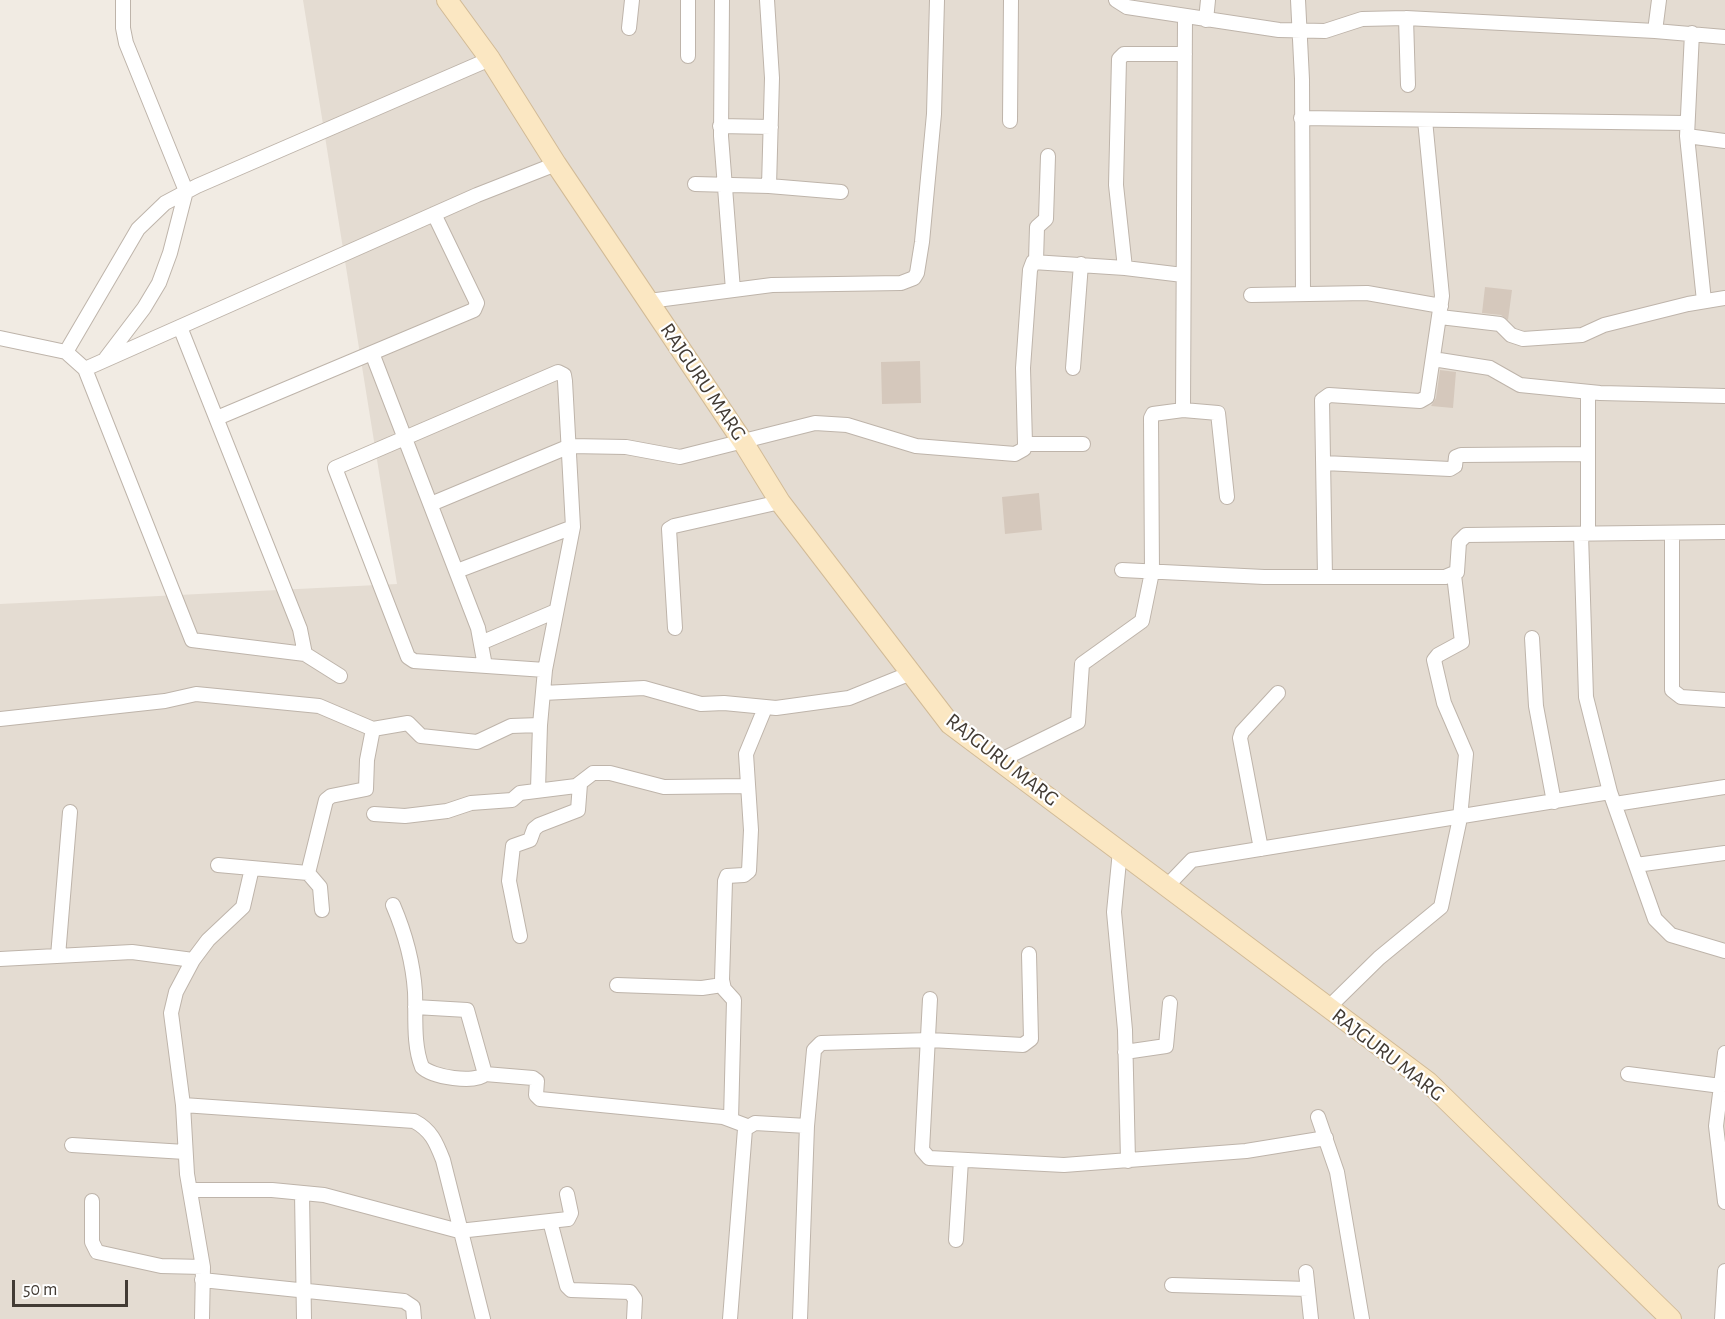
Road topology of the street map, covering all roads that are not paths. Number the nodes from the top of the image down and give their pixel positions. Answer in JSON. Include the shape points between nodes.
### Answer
{"nodes":[{"id":1,"x":123,"y":0,"type":"edge"},
{"id":2,"x":447,"y":0,"type":"edge"},
{"id":3,"x":632,"y":0,"type":"edge"},
{"id":4,"x":688,"y":0,"type":"edge"},
{"id":5,"x":722,"y":0,"type":"edge"},
{"id":6,"x":767,"y":0,"type":"edge"},
{"id":7,"x":937,"y":0,"type":"edge"},
{"id":8,"x":1011,"y":0,"type":"edge"},
{"id":9,"x":1208,"y":0,"type":"edge"},
{"id":10,"x":1298,"y":0,"type":"edge"},
{"id":11,"x":1659,"y":0,"type":"edge"},
{"id":12,"x":1124,"y":2,"type":"edge"},
{"id":13,"x":1185,"y":16,"type":"junction"},
{"id":14,"x":1406,"y":18,"type":"junction"},
{"id":15,"x":1206,"y":20,"type":"junction"},
{"id":16,"x":629,"y":28,"type":"dead end"},
{"id":17,"x":1299,"y":31,"type":"junction"},
{"id":18,"x":1655,"y":31,"type":"junction"},
{"id":19,"x":1692,"y":33,"type":"junction"},
{"id":20,"x":1725,"y":37,"type":"edge"},
{"id":21,"x":1185,"y":54,"type":"junction"},
{"id":22,"x":688,"y":56,"type":"dead end"},
{"id":23,"x":490,"y":59,"type":"junction"},
{"id":24,"x":1408,"y":85,"type":"dead end"},
{"id":25,"x":1301,"y":118,"type":"junction"},
{"id":26,"x":1425,"y":120,"type":"junction"},
{"id":27,"x":1010,"y":121,"type":"dead end"},
{"id":28,"x":720,"y":126,"type":"junction"},
{"id":29,"x":771,"y":127,"type":"junction"},
{"id":30,"x":1687,"y":130,"type":"junction"},
{"id":31,"x":1725,"y":141,"type":"edge"},
{"id":32,"x":1048,"y":156,"type":"dead end"},
{"id":33,"x":556,"y":164,"type":"junction"},
{"id":34,"x":695,"y":184,"type":"dead end"},
{"id":35,"x":723,"y":185,"type":"junction"},
{"id":36,"x":769,"y":186,"type":"junction"},
{"id":37,"x":186,"y":191,"type":"junction"},
{"id":38,"x":840,"y":192,"type":"dead end"},
{"id":39,"x":434,"y":214,"type":"junction"},
{"id":40,"x":1036,"y":261,"type":"junction"},
{"id":41,"x":1081,"y":264,"type":"junction"},
{"id":42,"x":1125,"y":268,"type":"junction"},
{"id":43,"x":1183,"y":274,"type":"junction"},
{"id":44,"x":733,"y":290,"type":"junction"},
{"id":45,"x":1303,"y":293,"type":"junction"},
{"id":46,"x":1251,"y":295,"type":"dead end"},
{"id":47,"x":1725,"y":298,"type":"edge"},
{"id":48,"x":649,"y":301,"type":"junction"},
{"id":49,"x":1704,"y":301,"type":"junction"},
{"id":50,"x":1441,"y":311,"type":"junction"},
{"id":51,"x":180,"y":327,"type":"junction"},
{"id":52,"x":0,"y":338,"type":"edge"},
{"id":53,"x":66,"y":352,"type":"junction"},
{"id":54,"x":372,"y":353,"type":"junction"},
{"id":55,"x":1434,"y":359,"type":"junction"},
{"id":56,"x":105,"y":360,"type":"junction"},
{"id":57,"x":1072,"y":368,"type":"dead end"},
{"id":58,"x":85,"y":369,"type":"junction"},
{"id":59,"x":1588,"y":392,"type":"junction"},
{"id":60,"x":1725,"y":396,"type":"edge"},
{"id":61,"x":1183,"y":410,"type":"junction"},
{"id":62,"x":217,"y":418,"type":"junction"},
{"id":63,"x":406,"y":438,"type":"junction"},
{"id":64,"x":743,"y":442,"type":"junction"},
{"id":65,"x":1025,"y":444,"type":"junction"},
{"id":66,"x":1083,"y":444,"type":"dead end"},
{"id":67,"x":570,"y":446,"type":"junction"},
{"id":68,"x":1588,"y":454,"type":"junction"},
{"id":69,"x":1324,"y":463,"type":"junction"},
{"id":70,"x":1227,"y":497,"type":"dead end"},
{"id":71,"x":780,"y":502,"type":"junction"},
{"id":72,"x":431,"y":504,"type":"junction"},
{"id":73,"x":573,"y":527,"type":"junction"},
{"id":74,"x":1725,"y":532,"type":"edge"},
{"id":75,"x":1672,"y":533,"type":"junction"},
{"id":76,"x":1584,"y":534,"type":"junction"},
{"id":77,"x":1122,"y":570,"type":"dead end"},
{"id":78,"x":457,"y":571,"type":"junction"},
{"id":79,"x":1152,"y":572,"type":"junction"},
{"id":80,"x":1454,"y":575,"type":"junction"},
{"id":81,"x":1325,"y":577,"type":"junction"},
{"id":82,"x":556,"y":611,"type":"junction"},
{"id":83,"x":675,"y":628,"type":"dead end"},
{"id":84,"x":1532,"y":638,"type":"dead end"},
{"id":85,"x":483,"y":642,"type":"junction"},
{"id":86,"x":305,"y":654,"type":"junction"},
{"id":87,"x":484,"y":666,"type":"junction"},
{"id":88,"x":545,"y":669,"type":"junction"},
{"id":89,"x":911,"y":673,"type":"junction"},
{"id":90,"x":340,"y":676,"type":"dead end"},
{"id":91,"x":543,"y":693,"type":"junction"},
{"id":92,"x":1278,"y":693,"type":"dead end"},
{"id":93,"x":1725,"y":700,"type":"edge"},
{"id":94,"x":765,"y":708,"type":"junction"},
{"id":95,"x":0,"y":719,"type":"edge"},
{"id":96,"x":540,"y":725,"type":"junction"},
{"id":97,"x":373,"y":729,"type":"junction"},
{"id":98,"x":999,"y":761,"type":"junction"},
{"id":99,"x":580,"y":784,"type":"junction"},
{"id":100,"x":746,"y":786,"type":"junction"},
{"id":101,"x":1725,"y":787,"type":"edge"},
{"id":102,"x":538,"y":789,"type":"junction"},
{"id":103,"x":1612,"y":798,"type":"junction"},
{"id":104,"x":1554,"y":802,"type":"junction"},
{"id":105,"x":69,"y":812,"type":"dead end"},
{"id":106,"x":374,"y":814,"type":"dead end"},
{"id":107,"x":1460,"y":818,"type":"junction"},
{"id":108,"x":1261,"y":849,"type":"junction"},
{"id":109,"x":1120,"y":851,"type":"junction"},
{"id":110,"x":1725,"y":853,"type":"edge"},
{"id":111,"x":218,"y":865,"type":"dead end"},
{"id":112,"x":1636,"y":865,"type":"junction"},
{"id":113,"x":252,"y":868,"type":"junction"},
{"id":114,"x":308,"y":873,"type":"junction"},
{"id":115,"x":1167,"y":886,"type":"junction"},
{"id":116,"x":393,"y":905,"type":"dead end"},
{"id":117,"x":322,"y":910,"type":"dead end"},
{"id":118,"x":520,"y":936,"type":"dead end"},
{"id":119,"x":1725,"y":951,"type":"edge"},
{"id":120,"x":1029,"y":954,"type":"dead end"},
{"id":121,"x":58,"y":956,"type":"junction"},
{"id":122,"x":0,"y":959,"type":"edge"},
{"id":123,"x":193,"y":960,"type":"junction"},
{"id":124,"x":617,"y":985,"type":"dead end"},
{"id":125,"x":722,"y":985,"type":"junction"},
{"id":126,"x":930,"y":999,"type":"dead end"},
{"id":127,"x":1170,"y":1002,"type":"dead end"},
{"id":128,"x":415,"y":1007,"type":"junction"},
{"id":129,"x":1328,"y":1008,"type":"junction"},
{"id":130,"x":930,"y":1040,"type":"junction"},
{"id":131,"x":1125,"y":1052,"type":"junction"},
{"id":132,"x":1725,"y":1053,"type":"edge"},
{"id":133,"x":485,"y":1074,"type":"junction"},
{"id":134,"x":1628,"y":1074,"type":"dead end"},
{"id":135,"x":1721,"y":1086,"type":"junction"},
{"id":136,"x":183,"y":1105,"type":"junction"},
{"id":137,"x":1318,"y":1117,"type":"dead end"},
{"id":138,"x":731,"y":1120,"type":"junction"},
{"id":139,"x":747,"y":1126,"type":"junction"},
{"id":140,"x":807,"y":1126,"type":"junction"},
{"id":141,"x":1326,"y":1138,"type":"junction"},
{"id":142,"x":72,"y":1145,"type":"dead end"},
{"id":143,"x":186,"y":1152,"type":"junction"},
{"id":144,"x":961,"y":1160,"type":"junction"},
{"id":145,"x":1128,"y":1161,"type":"junction"},
{"id":146,"x":189,"y":1190,"type":"junction"},
{"id":147,"x":302,"y":1192,"type":"junction"},
{"id":148,"x":567,"y":1194,"type":"dead end"},
{"id":149,"x":92,"y":1201,"type":"dead end"},
{"id":150,"x":1725,"y":1202,"type":"edge"},
{"id":151,"x":550,"y":1221,"type":"junction"},
{"id":152,"x":459,"y":1231,"type":"junction"},
{"id":153,"x":956,"y":1240,"type":"dead end"},
{"id":154,"x":1725,"y":1271,"type":"edge"},
{"id":155,"x":1306,"y":1272,"type":"dead end"},
{"id":156,"x":202,"y":1273,"type":"junction"},
{"id":157,"x":1172,"y":1284,"type":"dead end"},
{"id":158,"x":1308,"y":1289,"type":"junction"},
{"id":159,"x":303,"y":1291,"type":"junction"},
{"id":160,"x":202,"y":1319,"type":"edge"},
{"id":161,"x":304,"y":1319,"type":"edge"},
{"id":162,"x":414,"y":1319,"type":"edge"},
{"id":163,"x":483,"y":1319,"type":"edge"},
{"id":164,"x":634,"y":1319,"type":"edge"},
{"id":165,"x":730,"y":1319,"type":"edge"},
{"id":166,"x":800,"y":1319,"type":"edge"},
{"id":167,"x":1311,"y":1319,"type":"edge"},
{"id":168,"x":1362,"y":1319,"type":"edge"},
{"id":169,"x":1671,"y":1319,"type":"edge"},
{"id":170,"x":1722,"y":1319,"type":"edge"}],
"edges":[{"from":1,"to":37,"type":"street","via":[[126,43]]},
{"from":2,"to":23,"type":"street","name":"RAJGURU MARG"},
{"from":3,"to":16,"type":"street"},
{"from":4,"to":22,"type":"street"},
{"from":5,"to":28,"type":"street"},
{"from":6,"to":29,"type":"street"},
{"from":7,"to":44,"type":"street","via":[[933,137],[922,242],[914,278],[901,283]]},
{"from":8,"to":27,"type":"street"},
{"from":9,"to":15,"type":"street"},
{"from":10,"to":17,"type":"street"},
{"from":11,"to":18,"type":"street"},
{"from":12,"to":13,"type":"street"},
{"from":13,"to":15,"type":"street"},
{"from":13,"to":21,"type":"street"},
{"from":14,"to":17,"type":"street","via":[[1362,19],[1325,31]]},
{"from":14,"to":18,"type":"street"},
{"from":14,"to":24,"type":"street"},
{"from":15,"to":17,"type":"street"},
{"from":17,"to":25,"type":"street"},
{"from":18,"to":19,"type":"street"},
{"from":19,"to":20,"type":"street"},
{"from":19,"to":30,"type":"street"},
{"from":21,"to":42,"type":"street","via":[[1124,54],[1119,58],[1116,184]]},
{"from":21,"to":43,"type":"street"},
{"from":23,"to":33,"type":"street","name":"RAJGURU MARG"},
{"from":23,"to":37,"type":"street"},
{"from":25,"to":26,"type":"street"},
{"from":25,"to":45,"type":"street"},
{"from":26,"to":30,"type":"street"},
{"from":26,"to":50,"type":"street"},
{"from":28,"to":29,"type":"street"},
{"from":28,"to":35,"type":"street"},
{"from":29,"to":36,"type":"street"},
{"from":30,"to":31,"type":"street"},
{"from":30,"to":49,"type":"street"},
{"from":32,"to":40,"type":"street","via":[[1046,219],[1037,227]]},
{"from":33,"to":39,"type":"street"},
{"from":33,"to":48,"type":"street","name":"RAJGURU MARG"},
{"from":34,"to":35,"type":"street"},
{"from":35,"to":36,"type":"street"},
{"from":35,"to":44,"type":"street"},
{"from":36,"to":38,"type":"street"},
{"from":37,"to":53,"type":"street","via":[[165,203],[138,229]]},
{"from":37,"to":56,"type":"street","via":[[159,283]]},
{"from":39,"to":51,"type":"street"},
{"from":39,"to":54,"type":"street","via":[[477,307]]},
{"from":40,"to":41,"type":"street"},
{"from":40,"to":65,"type":"street","via":[[1030,270],[1023,368]]},
{"from":41,"to":42,"type":"street"},
{"from":41,"to":57,"type":"street"},
{"from":42,"to":43,"type":"street"},
{"from":43,"to":61,"type":"street"},
{"from":44,"to":48,"type":"street"},
{"from":45,"to":46,"type":"street"},
{"from":45,"to":50,"type":"street","via":[[1368,292]]},
{"from":47,"to":49,"type":"street"},
{"from":48,"to":64,"type":"street","name":"RAJGURU MARG"},
{"from":49,"to":50,"type":"street","via":[[1604,325],[1582,335],[1523,339],[1511,335],[1500,324]]},
{"from":50,"to":55,"type":"street"},
{"from":51,"to":56,"type":"street"},
{"from":51,"to":62,"type":"street"},
{"from":52,"to":53,"type":"street"},
{"from":53,"to":58,"type":"street"},
{"from":54,"to":62,"type":"street"},
{"from":54,"to":63,"type":"street"},
{"from":55,"to":59,"type":"street","via":[[1490,368],[1520,385]]},
{"from":55,"to":69,"type":"street","via":[[1424,400],[1329,395],[1323,398]]},
{"from":56,"to":58,"type":"street"},
{"from":58,"to":86,"type":"street","via":[[192,639]]},
{"from":59,"to":60,"type":"street"},
{"from":59,"to":68,"type":"street"},
{"from":61,"to":70,"type":"street","via":[[1218,413]]},
{"from":61,"to":79,"type":"street","via":[[1158,412],[1151,418]]},
{"from":62,"to":86,"type":"street","via":[[300,628]]},
{"from":63,"to":67,"type":"street","via":[[558,372],[565,381]]},
{"from":63,"to":72,"type":"street"},
{"from":63,"to":87,"type":"street","via":[[337,465],[334,474],[408,657],[414,661]]},
{"from":64,"to":65,"type":"street","via":[[803,425],[826,423],[927,447],[1015,454]]},
{"from":64,"to":67,"type":"street","via":[[680,457],[626,447]]},
{"from":64,"to":71,"type":"street","name":"RAJGURU MARG"},
{"from":65,"to":66,"type":"street"},
{"from":67,"to":72,"type":"street"},
{"from":67,"to":73,"type":"street"},
{"from":68,"to":69,"type":"street","via":[[1461,455],[1450,469]]},
{"from":68,"to":76,"type":"street"},
{"from":69,"to":81,"type":"street"},
{"from":71,"to":83,"type":"street","via":[[669,529]]},
{"from":71,"to":89,"type":"street","name":"RAJGURU MARG"},
{"from":72,"to":78,"type":"street"},
{"from":73,"to":78,"type":"street"},
{"from":73,"to":82,"type":"street"},
{"from":74,"to":75,"type":"street"},
{"from":75,"to":76,"type":"street"},
{"from":75,"to":93,"type":"street","via":[[1672,690],[1681,698]]},
{"from":76,"to":80,"type":"street","via":[[1466,535],[1459,542]]},
{"from":76,"to":103,"type":"street","via":[[1586,697]]},
{"from":77,"to":79,"type":"street"},
{"from":78,"to":85,"type":"street"},
{"from":79,"to":81,"type":"street"},
{"from":79,"to":98,"type":"street","via":[[1142,621],[1082,664],[1078,722]]},
{"from":80,"to":81,"type":"street"},
{"from":80,"to":107,"type":"street","via":[[1462,642],[1438,654],[1434,667],[1444,703],[1466,754]]},
{"from":82,"to":85,"type":"street"},
{"from":82,"to":88,"type":"street"},
{"from":84,"to":104,"type":"street","via":[[1536,706]]},
{"from":85,"to":87,"type":"street"},
{"from":86,"to":90,"type":"street"},
{"from":87,"to":88,"type":"street"},
{"from":88,"to":91,"type":"street"},
{"from":89,"to":94,"type":"street","via":[[849,698]]},
{"from":89,"to":98,"type":"street","name":"RAJGURU MARG","via":[[950,724]]},
{"from":91,"to":94,"type":"street","via":[[644,688],[701,704]]},
{"from":91,"to":96,"type":"street"},
{"from":92,"to":108,"type":"street","via":[[1240,738]]},
{"from":94,"to":100,"type":"street","via":[[746,754]]},
{"from":95,"to":97,"type":"street","via":[[165,701],[196,694],[319,706]]},
{"from":96,"to":97,"type":"street","via":[[511,726],[477,742],[422,736],[408,723]]},
{"from":96,"to":102,"type":"street"},
{"from":97,"to":114,"type":"street","via":[[366,789],[326,800]]},
{"from":98,"to":109,"type":"street","name":"RAJGURU MARG"},
{"from":99,"to":100,"type":"street","via":[[587,775],[601,772],[664,787]]},
{"from":99,"to":102,"type":"street"},
{"from":99,"to":118,"type":"street","via":[[578,810],[539,825],[530,840],[513,846],[509,881]]},
{"from":100,"to":125,"type":"street","via":[[751,830],[749,872],[725,878]]},
{"from":101,"to":103,"type":"street"},
{"from":102,"to":106,"type":"street","via":[[520,793],[512,800],[471,803],[447,811],[405,816]]},
{"from":103,"to":104,"type":"street"},
{"from":103,"to":112,"type":"street"},
{"from":104,"to":107,"type":"street"},
{"from":105,"to":121,"type":"street"},
{"from":107,"to":108,"type":"street"},
{"from":107,"to":129,"type":"street","via":[[1441,907],[1379,958]]},
{"from":108,"to":115,"type":"street","via":[[1192,860]]},
{"from":109,"to":115,"type":"street","name":"RAJGURU MARG"},
{"from":109,"to":131,"type":"street","via":[[1114,912]]},
{"from":110,"to":112,"type":"street"},
{"from":111,"to":113,"type":"street"},
{"from":112,"to":119,"type":"street","via":[[1655,919],[1671,935]]},
{"from":113,"to":114,"type":"street"},
{"from":113,"to":123,"type":"street","via":[[243,907]]},
{"from":114,"to":117,"type":"street","via":[[320,887]]},
{"from":115,"to":129,"type":"street","name":"RAJGURU MARG"},
{"from":116,"to":128,"type":"street","via":[[406,938]]},
{"from":120,"to":130,"type":"street","via":[[1028,1043]]},
{"from":121,"to":122,"type":"street"},
{"from":121,"to":123,"type":"street","via":[[132,952]]},
{"from":123,"to":136,"type":"street","via":[[176,992],[171,1012]]},
{"from":124,"to":125,"type":"street"},
{"from":125,"to":138,"type":"street","via":[[734,1000]]},
{"from":126,"to":130,"type":"street"},
{"from":127,"to":131,"type":"street","via":[[1169,1043]]},
{"from":128,"to":133,"type":"street","via":[[468,1011]]},
{"from":128,"to":133,"type":"street","via":[[420,1063],[425,1070],[440,1076],[475,1079]]},
{"from":129,"to":169,"type":"street","name":"RAJGURU MARG","via":[[1428,1082]]},
{"from":130,"to":140,"type":"street","via":[[817,1045]]},
{"from":130,"to":144,"type":"street","via":[[922,1150],[929,1158]]},
{"from":131,"to":145,"type":"street"},
{"from":132,"to":135,"type":"street"},
{"from":133,"to":138,"type":"street","via":[[533,1078],[540,1099]]},
{"from":134,"to":135,"type":"street"},
{"from":135,"to":150,"type":"street","via":[[1716,1126]]},
{"from":136,"to":143,"type":"street"},
{"from":136,"to":152,"type":"street","via":[[414,1121],[434,1138],[443,1160]]},
{"from":137,"to":141,"type":"street"},
{"from":138,"to":139,"type":"street"},
{"from":139,"to":140,"type":"street"},
{"from":139,"to":165,"type":"street"},
{"from":140,"to":166,"type":"street"},
{"from":141,"to":145,"type":"street","via":[[1246,1151]]},
{"from":141,"to":168,"type":"street","via":[[1337,1172]]},
{"from":142,"to":143,"type":"street"},
{"from":143,"to":146,"type":"street"},
{"from":144,"to":145,"type":"street","via":[[1064,1165]]},
{"from":144,"to":153,"type":"street"},
{"from":146,"to":147,"type":"street"},
{"from":146,"to":156,"type":"street"},
{"from":147,"to":152,"type":"street"},
{"from":147,"to":159,"type":"street"},
{"from":148,"to":151,"type":"street","via":[[570,1216]]},
{"from":149,"to":156,"type":"street","via":[[92,1242],[97,1251]]},
{"from":151,"to":152,"type":"street"},
{"from":151,"to":164,"type":"street","via":[[567,1286],[571,1290],[630,1292],[635,1299]]},
{"from":152,"to":163,"type":"street"},
{"from":154,"to":170,"type":"street"},
{"from":155,"to":158,"type":"street"},
{"from":156,"to":159,"type":"street"},
{"from":156,"to":160,"type":"street"},
{"from":157,"to":158,"type":"street"},
{"from":158,"to":167,"type":"street"},
{"from":159,"to":161,"type":"street"},
{"from":159,"to":162,"type":"street","via":[[404,1301],[413,1307]]}]}
